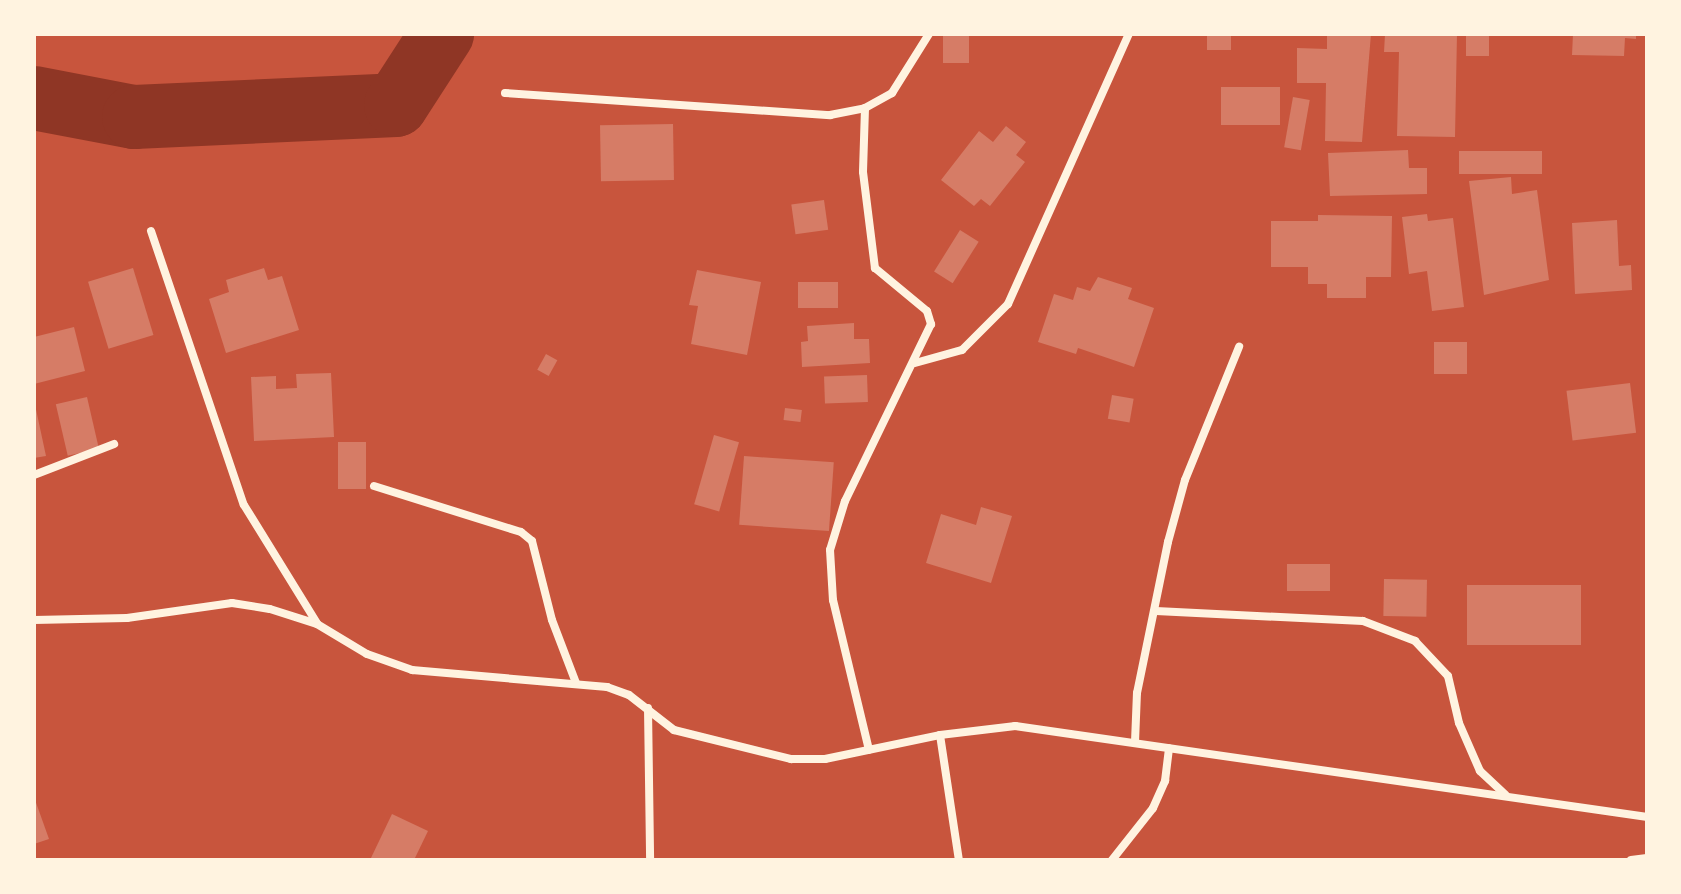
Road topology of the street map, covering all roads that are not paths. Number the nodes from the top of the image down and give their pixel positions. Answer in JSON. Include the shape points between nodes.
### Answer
{"nodes":[{"id":1,"x":929,"y":34,"type":"edge"},
{"id":2,"x":1129,"y":34,"type":"edge"},
{"id":3,"x":505,"y":93,"type":"dead end"},
{"id":4,"x":865,"y":108,"type":"junction"},
{"id":5,"x":151,"y":231,"type":"dead end"},
{"id":6,"x":1239,"y":347,"type":"dead end"},
{"id":7,"x":915,"y":363,"type":"junction"},
{"id":8,"x":114,"y":444,"type":"dead end"},
{"id":9,"x":34,"y":475,"type":"edge"},
{"id":10,"x":374,"y":486,"type":"dead end"},
{"id":11,"x":1156,"y":611,"type":"junction"},
{"id":12,"x":34,"y":620,"type":"edge"},
{"id":13,"x":317,"y":624,"type":"junction"},
{"id":14,"x":576,"y":683,"type":"junction"},
{"id":15,"x":648,"y":708,"type":"junction"},
{"id":16,"x":940,"y":735,"type":"junction"},
{"id":17,"x":1135,"y":742,"type":"junction"},
{"id":18,"x":1169,"y":748,"type":"junction"},
{"id":19,"x":869,"y":750,"type":"junction"},
{"id":20,"x":1506,"y":796,"type":"junction"},
{"id":21,"x":1647,"y":817,"type":"edge"},
{"id":22,"x":1647,"y":858,"type":"edge"},
{"id":23,"x":650,"y":860,"type":"edge"},
{"id":24,"x":959,"y":860,"type":"edge"},
{"id":25,"x":1112,"y":860,"type":"edge"},
{"id":26,"x":1631,"y":860,"type":"edge"}],
"edges":[{"from":1,"to":4,"type":"street","via":[[892,93]]},
{"from":2,"to":7,"type":"street","via":[[1008,304],[962,350]]},
{"from":3,"to":4,"type":"street","via":[[830,115]]},
{"from":4,"to":7,"type":"street","via":[[863,172],[875,268],[927,311],[931,324]]},
{"from":5,"to":13,"type":"street","via":[[244,505]]},
{"from":6,"to":11,"type":"street","via":[[1185,480]]},
{"from":7,"to":19,"type":"street","via":[[845,501],[830,550],[833,600]]},
{"from":8,"to":9,"type":"street"},
{"from":10,"to":14,"type":"street","via":[[521,532],[532,541],[552,620]]},
{"from":11,"to":17,"type":"street","via":[[1137,693]]},
{"from":11,"to":20,"type":"street","via":[[1363,621],[1415,641],[1448,676],[1459,723],[1480,771]]},
{"from":12,"to":13,"type":"street","via":[[127,618],[232,603]]},
{"from":13,"to":14,"type":"street","via":[[367,654],[412,670]]},
{"from":14,"to":15,"type":"street","via":[[607,687]]},
{"from":15,"to":19,"type":"street","via":[[674,730],[759,752],[825,759]]},
{"from":15,"to":23,"type":"street"},
{"from":16,"to":17,"type":"street","via":[[1015,726]]},
{"from":16,"to":19,"type":"street"},
{"from":16,"to":24,"type":"street"},
{"from":17,"to":18,"type":"street"},
{"from":18,"to":20,"type":"street"},
{"from":18,"to":25,"type":"street","via":[[1165,781],[1153,808]]},
{"from":20,"to":21,"type":"street"},
{"from":22,"to":26,"type":"street"}]}
